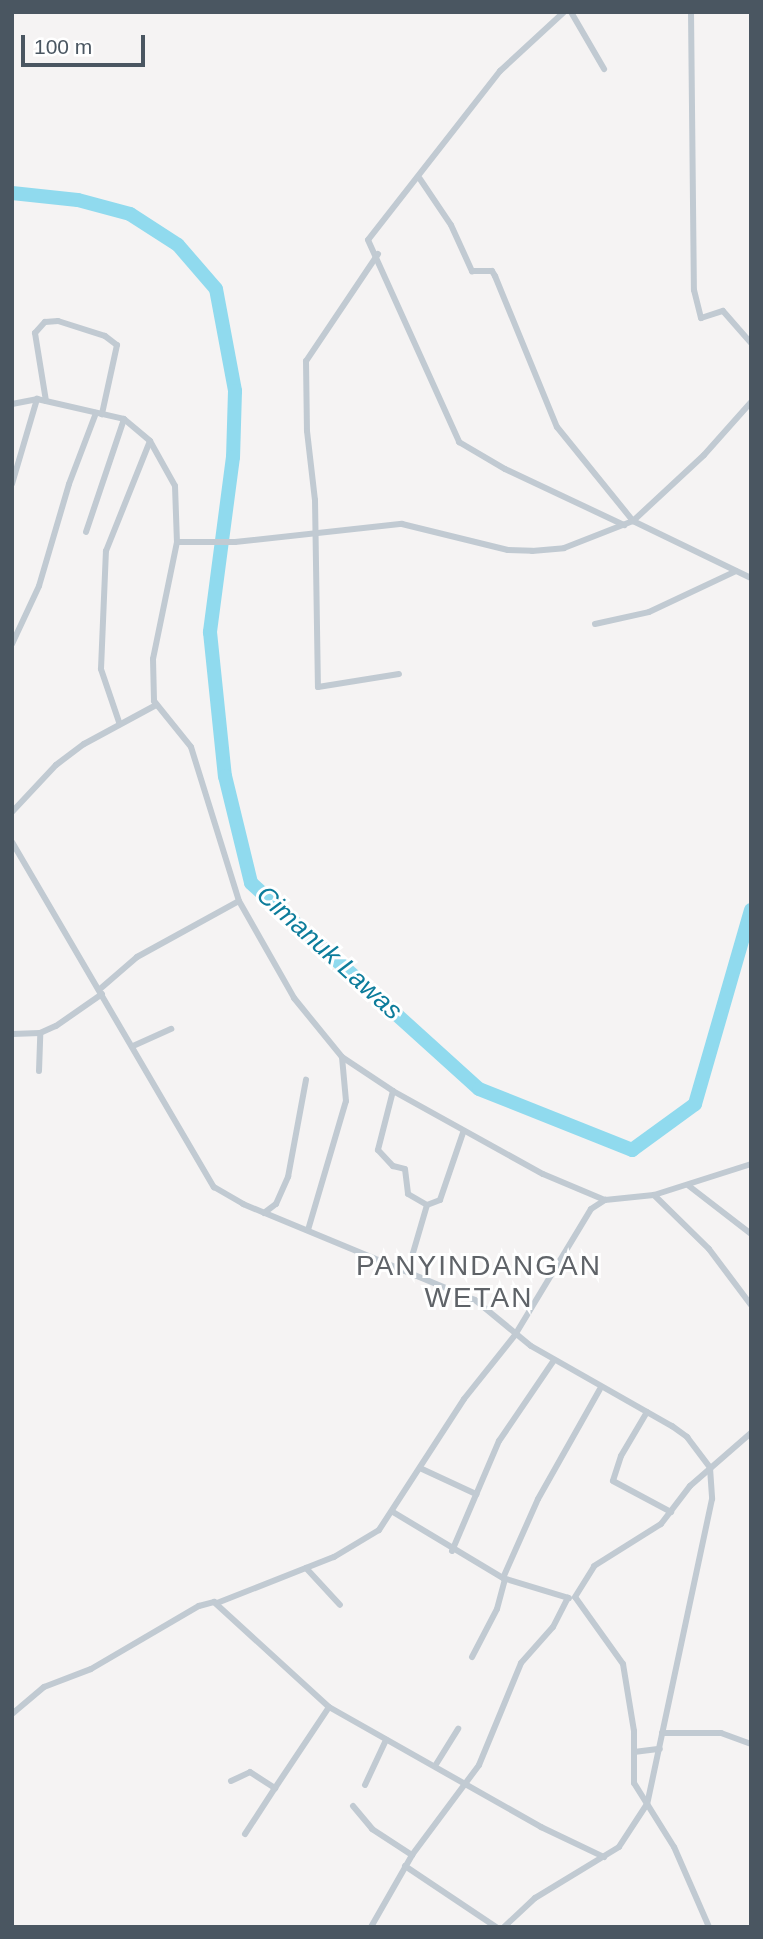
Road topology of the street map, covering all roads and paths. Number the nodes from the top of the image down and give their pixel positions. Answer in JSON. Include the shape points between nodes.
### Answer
{"nodes":[{"id":1,"x":564,"y":12,"type":"edge"},
{"id":2,"x":571,"y":12,"type":"edge"},
{"id":3,"x":691,"y":12,"type":"edge"},
{"id":4,"x":604,"y":69,"type":"dead end"},
{"id":5,"x":420,"y":179,"type":"junction"},
{"id":6,"x":378,"y":254,"type":"junction"},
{"id":7,"x":751,"y":343,"type":"edge"},
{"id":8,"x":37,"y":400,"type":"junction"},
{"id":9,"x":46,"y":401,"type":"junction"},
{"id":10,"x":751,"y":402,"type":"edge"},
{"id":11,"x":12,"y":404,"type":"edge"},
{"id":12,"x":99,"y":413,"type":"junction"},
{"id":13,"x":124,"y":419,"type":"junction"},
{"id":14,"x":150,"y":441,"type":"junction"},
{"id":15,"x":12,"y":484,"type":"edge"},
{"id":16,"x":633,"y":521,"type":"junction"},
{"id":17,"x":624,"y":525,"type":"junction"},
{"id":18,"x":86,"y":533,"type":"dead end"},
{"id":19,"x":314,"y":534,"type":"junction"},
{"id":20,"x":177,"y":542,"type":"junction"},
{"id":21,"x":736,"y":571,"type":"junction"},
{"id":22,"x":749,"y":575,"type":"edge"},
{"id":23,"x":595,"y":624,"type":"dead end"},
{"id":24,"x":12,"y":644,"type":"edge"},
{"id":25,"x":399,"y":674,"type":"dead end"},
{"id":26,"x":156,"y":705,"type":"junction"},
{"id":27,"x":119,"y":722,"type":"junction"},
{"id":28,"x":12,"y":812,"type":"edge"},
{"id":29,"x":12,"y":842,"type":"edge"},
{"id":30,"x":239,"y":901,"type":"junction"},
{"id":31,"x":101,"y":991,"type":"junction"},
{"id":32,"x":171,"y":1030,"type":"dead end"},
{"id":33,"x":40,"y":1033,"type":"junction"},
{"id":34,"x":12,"y":1034,"type":"edge"},
{"id":35,"x":133,"y":1046,"type":"junction"},
{"id":36,"x":342,"y":1057,"type":"junction"},
{"id":37,"x":39,"y":1071,"type":"dead end"},
{"id":38,"x":306,"y":1080,"type":"dead end"},
{"id":39,"x":393,"y":1091,"type":"junction"},
{"id":40,"x":463,"y":1133,"type":"junction"},
{"id":41,"x":751,"y":1164,"type":"edge"},
{"id":42,"x":689,"y":1186,"type":"junction"},
{"id":43,"x":654,"y":1195,"type":"junction"},
{"id":44,"x":605,"y":1200,"type":"junction"},
{"id":45,"x":426,"y":1205,"type":"junction"},
{"id":46,"x":264,"y":1213,"type":"junction"},
{"id":47,"x":308,"y":1230,"type":"junction"},
{"id":48,"x":751,"y":1234,"type":"edge"},
{"id":49,"x":408,"y":1270,"type":"junction"},
{"id":50,"x":751,"y":1305,"type":"edge"},
{"id":51,"x":515,"y":1335,"type":"junction"},
{"id":52,"x":554,"y":1360,"type":"junction"},
{"id":53,"x":600,"y":1389,"type":"junction"},
{"id":54,"x":647,"y":1412,"type":"junction"},
{"id":55,"x":751,"y":1433,"type":"edge"},
{"id":56,"x":715,"y":1465,"type":"junction"},
{"id":57,"x":422,"y":1469,"type":"junction"},
{"id":58,"x":477,"y":1494,"type":"junction"},
{"id":59,"x":393,"y":1512,"type":"junction"},
{"id":60,"x":670,"y":1512,"type":"junction"},
{"id":61,"x":452,"y":1551,"type":"junction"},
{"id":62,"x":306,"y":1568,"type":"junction"},
{"id":63,"x":504,"y":1579,"type":"junction"},
{"id":64,"x":571,"y":1599,"type":"junction"},
{"id":65,"x":216,"y":1603,"type":"junction"},
{"id":66,"x":340,"y":1605,"type":"dead end"},
{"id":67,"x":472,"y":1657,"type":"dead end"},
{"id":68,"x":329,"y":1707,"type":"junction"},
{"id":69,"x":12,"y":1714,"type":"edge"},
{"id":70,"x":458,"y":1729,"type":"dead end"},
{"id":71,"x":663,"y":1733,"type":"junction"},
{"id":72,"x":386,"y":1740,"type":"junction"},
{"id":73,"x":751,"y":1744,"type":"edge"},
{"id":74,"x":660,"y":1749,"type":"junction"},
{"id":75,"x":634,"y":1752,"type":"junction"},
{"id":76,"x":435,"y":1766,"type":"junction"},
{"id":77,"x":231,"y":1781,"type":"dead end"},
{"id":78,"x":466,"y":1781,"type":"junction"},
{"id":79,"x":365,"y":1785,"type":"dead end"},
{"id":80,"x":275,"y":1788,"type":"junction"},
{"id":81,"x":353,"y":1806,"type":"dead end"},
{"id":82,"x":650,"y":1808,"type":"junction"},
{"id":83,"x":245,"y":1834,"type":"dead end"},
{"id":84,"x":411,"y":1855,"type":"junction"},
{"id":85,"x":604,"y":1857,"type":"junction"},
{"id":86,"x":405,"y":1866,"type":"junction"},
{"id":87,"x":371,"y":1927,"type":"edge"},
{"id":88,"x":496,"y":1927,"type":"edge"},
{"id":89,"x":504,"y":1927,"type":"edge"},
{"id":90,"x":709,"y":1927,"type":"edge"}],
"edges":[{"from":1,"to":5,"type":"street","via":[[500,71]]},
{"from":2,"to":4,"type":"street"},
{"from":3,"to":7,"type":"street","via":[[694,290],[701,318],[723,311]]},
{"from":5,"to":6,"type":"street","via":[[369,240]]},
{"from":5,"to":16,"type":"street","via":[[451,225],[472,271],[492,271],[495,276],[557,427]]},
{"from":6,"to":17,"type":"street","via":[[461,444]]},
{"from":6,"to":19,"type":"street","via":[[306,361]]},
{"from":8,"to":9,"type":"street"},
{"from":8,"to":11,"type":"street"},
{"from":8,"to":15,"type":"street"},
{"from":9,"to":12,"type":"street"},
{"from":9,"to":12,"type":"street","via":[[35,333],[45,322],[58,321],[105,336],[117,345]]},
{"from":10,"to":16,"type":"street","via":[[704,455]]},
{"from":12,"to":13,"type":"street"},
{"from":12,"to":24,"type":"street","via":[[69,484],[39,586]]},
{"from":13,"to":14,"type":"street"},
{"from":13,"to":18,"type":"street"},
{"from":14,"to":20,"type":"street","via":[[175,486]]},
{"from":14,"to":27,"type":"street","via":[[106,551],[102,669]]},
{"from":16,"to":17,"type":"street"},
{"from":16,"to":21,"type":"street"},
{"from":17,"to":19,"type":"street","via":[[564,548],[532,551],[508,550],[402,524]]},
{"from":19,"to":20,"type":"street"},
{"from":19,"to":25,"type":"street","via":[[318,687]]},
{"from":20,"to":26,"type":"street","via":[[153,659]]},
{"from":21,"to":22,"type":"street"},
{"from":21,"to":23,"type":"street","via":[[649,612]]},
{"from":26,"to":27,"type":"street"},
{"from":26,"to":30,"type":"street","via":[[191,747]]},
{"from":27,"to":28,"type":"street","via":[[56,765]]},
{"from":29,"to":31,"type":"street"},
{"from":30,"to":31,"type":"street","via":[[146,951]]},
{"from":30,"to":36,"type":"street","via":[[268,958]]},
{"from":31,"to":33,"type":"street","via":[[69,1019]]},
{"from":31,"to":35,"type":"street"},
{"from":32,"to":35,"type":"street"},
{"from":33,"to":34,"type":"street"},
{"from":33,"to":37,"type":"street"},
{"from":35,"to":46,"type":"street","via":[[211,1183]]},
{"from":36,"to":39,"type":"street"},
{"from":36,"to":47,"type":"street","via":[[346,1101]]},
{"from":38,"to":46,"type":"street","via":[[288,1177],[276,1204]]},
{"from":39,"to":40,"type":"street"},
{"from":39,"to":45,"type":"street","via":[[378,1150],[393,1166],[405,1169],[408,1194]]},
{"from":40,"to":44,"type":"street"},
{"from":40,"to":45,"type":"street","via":[[440,1200]]},
{"from":41,"to":42,"type":"street"},
{"from":42,"to":43,"type":"street"},
{"from":42,"to":48,"type":"street"},
{"from":43,"to":44,"type":"street"},
{"from":43,"to":50,"type":"street","via":[[709,1249]]},
{"from":44,"to":51,"type":"street","via":[[584,1219]]},
{"from":45,"to":49,"type":"street"},
{"from":46,"to":47,"type":"street"},
{"from":47,"to":49,"type":"street"},
{"from":49,"to":51,"type":"street","via":[[475,1300]]},
{"from":51,"to":52,"type":"street"},
{"from":51,"to":57,"type":"street","via":[[464,1399]]},
{"from":52,"to":53,"type":"street"},
{"from":52,"to":58,"type":"street","via":[[499,1441]]},
{"from":53,"to":54,"type":"street"},
{"from":53,"to":63,"type":"street","via":[[538,1499]]},
{"from":54,"to":56,"type":"street","via":[[687,1437]]},
{"from":54,"to":60,"type":"street","via":[[621,1456],[613,1481]]},
{"from":55,"to":56,"type":"street"},
{"from":56,"to":60,"type":"street"},
{"from":56,"to":71,"type":"street","via":[[712,1499]]},
{"from":57,"to":58,"type":"street"},
{"from":57,"to":59,"type":"street"},
{"from":58,"to":61,"type":"street"},
{"from":59,"to":61,"type":"street"},
{"from":59,"to":62,"type":"street","via":[[368,1539]]},
{"from":60,"to":64,"type":"street","via":[[653,1530],[594,1566]]},
{"from":61,"to":63,"type":"street"},
{"from":62,"to":65,"type":"street"},
{"from":62,"to":66,"type":"street"},
{"from":63,"to":64,"type":"street"},
{"from":63,"to":67,"type":"street","via":[[497,1609]]},
{"from":64,"to":75,"type":"street","via":[[623,1664]]},
{"from":64,"to":78,"type":"street","via":[[521,1663],[489,1744]]},
{"from":65,"to":68,"type":"street"},
{"from":65,"to":69,"type":"street","via":[[199,1606],[91,1669],[44,1687]]},
{"from":68,"to":72,"type":"street"},
{"from":68,"to":80,"type":"street"},
{"from":70,"to":76,"type":"street"},
{"from":71,"to":73,"type":"street","via":[[722,1733]]},
{"from":71,"to":74,"type":"street"},
{"from":72,"to":76,"type":"street"},
{"from":72,"to":79,"type":"street"},
{"from":74,"to":75,"type":"street"},
{"from":74,"to":82,"type":"street"},
{"from":75,"to":82,"type":"street","via":[[633,1778]]},
{"from":76,"to":78,"type":"street"},
{"from":77,"to":80,"type":"street","via":[[250,1772]]},
{"from":78,"to":84,"type":"street"},
{"from":78,"to":85,"type":"street","via":[[541,1827]]},
{"from":80,"to":83,"type":"street"},
{"from":81,"to":84,"type":"street","via":[[372,1829]]},
{"from":82,"to":85,"type":"street","via":[[625,1840]]},
{"from":82,"to":90,"type":"street","via":[[674,1847]]},
{"from":84,"to":86,"type":"street"},
{"from":85,"to":89,"type":"street","via":[[535,1898]]},
{"from":86,"to":87,"type":"street"},
{"from":86,"to":88,"type":"street"}]}
